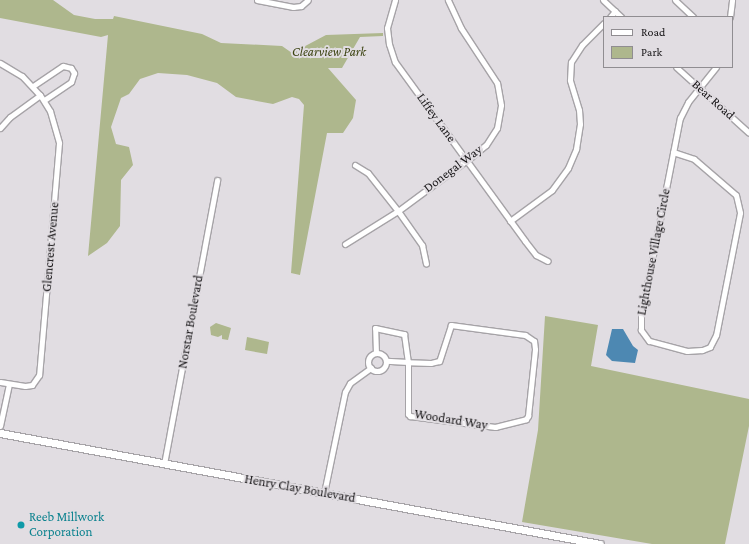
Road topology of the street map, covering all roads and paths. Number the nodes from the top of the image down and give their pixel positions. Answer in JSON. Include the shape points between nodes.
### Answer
{"nodes":[{"id":1,"x":257,"y":0,"type":"edge"},
{"id":2,"x":308,"y":0,"type":"edge"},
{"id":3,"x":395,"y":0,"type":"edge"},
{"id":4,"x":448,"y":0,"type":"edge"},
{"id":5,"x":603,"y":0,"type":"edge"},
{"id":6,"x":675,"y":0,"type":"edge"},
{"id":7,"x":732,"y":0,"type":"edge"},
{"id":8,"x":615,"y":11,"type":"junction"},
{"id":9,"x":611,"y":16,"type":"edge"},
{"id":10,"x":620,"y":16,"type":"edge"},
{"id":11,"x":692,"y":16,"type":"edge"},
{"id":12,"x":730,"y":16,"type":"edge"},
{"id":13,"x":603,"y":24,"type":"edge"},
{"id":14,"x":0,"y":63,"type":"edge"},
{"id":15,"x":677,"y":68,"type":"edge"},
{"id":16,"x":715,"y":68,"type":"edge"},
{"id":17,"x":33,"y":86,"type":"junction"},
{"id":18,"x":700,"y":88,"type":"junction"},
{"id":19,"x":40,"y":95,"type":"junction"},
{"id":20,"x":44,"y":100,"type":"junction"},
{"id":21,"x":0,"y":128,"type":"edge"},
{"id":22,"x":749,"y":133,"type":"edge"},
{"id":23,"x":673,"y":152,"type":"junction"},
{"id":24,"x":467,"y":160,"type":"junction"},
{"id":25,"x":354,"y":165,"type":"dead end"},
{"id":26,"x":217,"y":180,"type":"dead end"},
{"id":27,"x":398,"y":211,"type":"junction"},
{"id":28,"x":510,"y":221,"type":"junction"},
{"id":29,"x":346,"y":244,"type":"dead end"},
{"id":30,"x":548,"y":261,"type":"dead end"},
{"id":31,"x":426,"y":264,"type":"dead end"},
{"id":32,"x":376,"y":353,"type":"junction"},
{"id":33,"x":386,"y":361,"type":"junction"},
{"id":34,"x":408,"y":362,"type":"junction"},
{"id":35,"x":371,"y":368,"type":"junction"},
{"id":36,"x":0,"y":382,"type":"edge"},
{"id":37,"x":9,"y":384,"type":"junction"},
{"id":38,"x":0,"y":426,"type":"edge"},
{"id":39,"x":0,"y":433,"type":"edge"},
{"id":40,"x":164,"y":464,"type":"junction"},
{"id":41,"x":324,"y":493,"type":"junction"},
{"id":42,"x":600,"y":544,"type":"edge"}],
"edges":[{"from":1,"to":2,"type":"street","via":[[294,7],[301,6]]},
{"from":3,"to":24,"type":"street","name":"Liffey Lane","via":[[387,28],[393,56]]},
{"from":4,"to":24,"type":"street","name":"Donegal Way","via":[[468,38],[495,79],[501,104],[501,115],[491,139]]},
{"from":5,"to":8,"type":"street"},
{"from":6,"to":11,"type":"street"},
{"from":7,"to":12,"type":"street"},
{"from":8,"to":9,"type":"street"},
{"from":8,"to":10,"type":"street"},
{"from":13,"to":28,"type":"street","via":[[582,45],[571,62],[570,80],[579,110],[580,124],[576,149],[568,168],[552,190]]},
{"from":14,"to":17,"type":"street","name":"Glencrest Avenue","via":[[13,69]]},
{"from":15,"to":18,"type":"street","name":"Bear Road"},
{"from":16,"to":18,"type":"street","name":"Lighthouse Village Circle"},
{"from":17,"to":19,"type":"street","name":"Glencrest Avenue"},
{"from":17,"to":20,"type":"street","via":[[63,66],[69,66],[74,78]]},
{"from":18,"to":22,"type":"street","name":"Bear Road"},
{"from":18,"to":23,"type":"street","name":"Lighthouse Village Circle","via":[[688,102],[680,118]]},
{"from":19,"to":20,"type":"street","name":"Glencrest Avenue"},
{"from":19,"to":21,"type":"street","via":[[10,117]]},
{"from":20,"to":37,"type":"street","name":"Glencrest Avenue","via":[[56,126],[59,166],[39,375],[32,385]]},
{"from":23,"to":23,"type":"street","name":"Lighthouse Village Circle","via":[[694,159],[736,196],[740,213],[716,335],[710,347],[702,350],[687,351],[649,341],[641,330],[641,316]]},
{"from":24,"to":27,"type":"street","name":"Donegal Way"},
{"from":24,"to":28,"type":"street","name":"Liffey Lane"},
{"from":25,"to":27,"type":"street","via":[[368,173]]},
{"from":26,"to":40,"type":"street","name":"Norstar Boulevard"},
{"from":27,"to":29,"type":"street","name":"Donegal Way"},
{"from":27,"to":31,"type":"street","via":[[422,245]]},
{"from":28,"to":30,"type":"street","name":"Liffey Lane","via":[[536,255]]},
{"from":32,"to":33,"type":"street","via":[[384,356]]},
{"from":32,"to":34,"type":"street","name":"Woodard Way","via":[[375,328],[404,334]]},
{"from":32,"to":35,"type":"street","name":"Woodard Way","via":[[369,359]]},
{"from":33,"to":34,"type":"street","name":"Woodard Way"},
{"from":33,"to":35,"type":"street","name":"Woodard Way","via":[[380,370]]},
{"from":34,"to":34,"type":"street","name":"Woodard Way","via":[[439,361],[451,325],[525,335],[534,340],[535,349],[528,416],[526,419],[495,427],[410,416]]},
{"from":35,"to":41,"type":"street","name":"Woodard Way","via":[[359,375],[346,390]]},
{"from":36,"to":37,"type":"street"},
{"from":37,"to":38,"type":"street"},
{"from":39,"to":40,"type":"main road","name":"Henry Clay Boulevard"},
{"from":40,"to":41,"type":"main road","name":"Henry Clay Boulevard"},
{"from":41,"to":42,"type":"main road","name":"Henry Clay Boulevard"}]}
